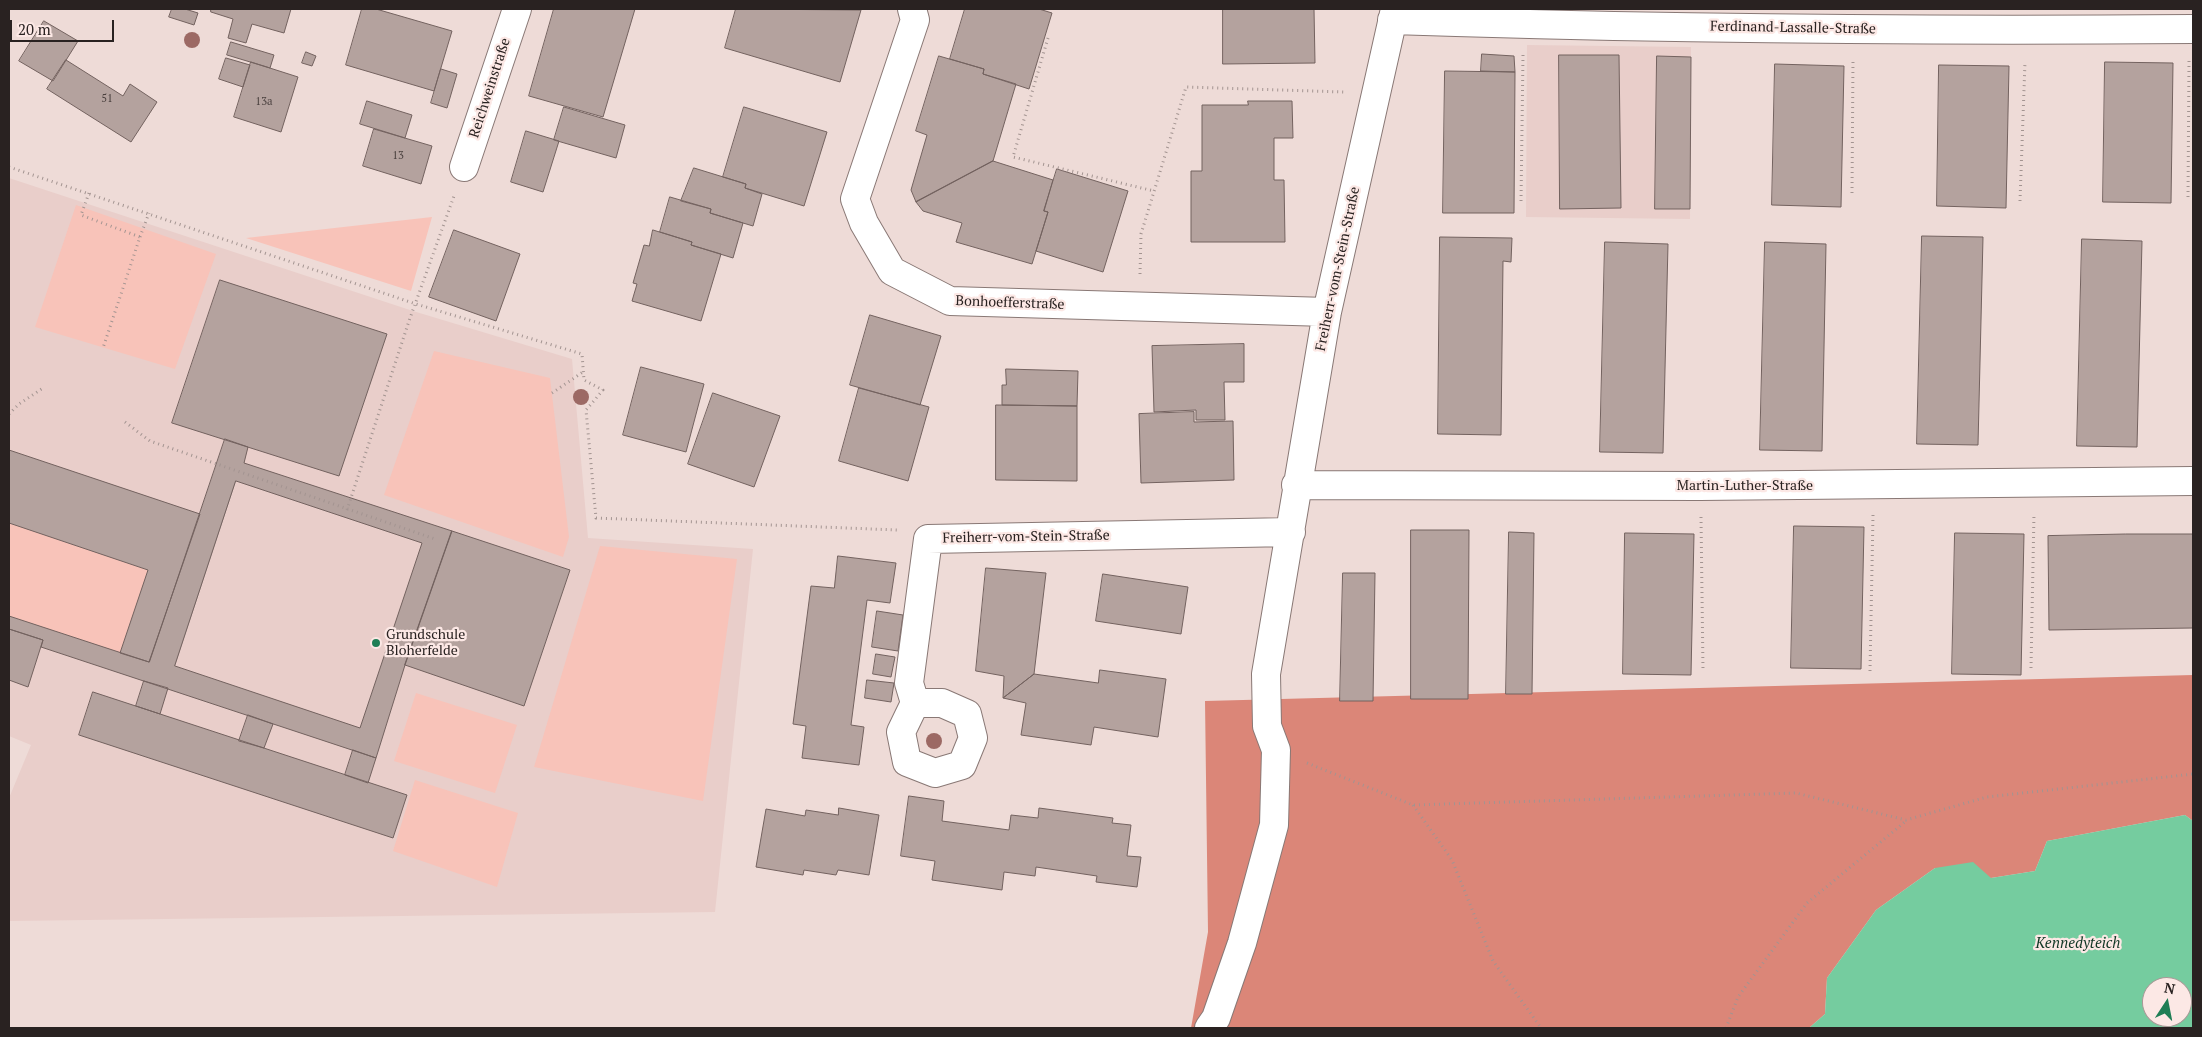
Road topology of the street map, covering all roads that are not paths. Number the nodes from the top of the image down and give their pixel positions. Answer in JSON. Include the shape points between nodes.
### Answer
{"nodes":[{"id":1,"x":517,"y":9,"type":"edge"},
{"id":2,"x":912,"y":9,"type":"edge"},
{"id":3,"x":1394,"y":14,"type":"edge"},
{"id":4,"x":2191,"y":29,"type":"edge"},
{"id":5,"x":464,"y":167,"type":"road end"},
{"id":6,"x":1326,"y":312,"type":"junction"},
{"id":7,"x":2193,"y":481,"type":"edge"},
{"id":8,"x":1296,"y":485,"type":"junction"},
{"id":9,"x":1290,"y":532,"type":"junction"},
{"id":10,"x":915,"y":703,"type":"dead end"},
{"id":11,"x":1209,"y":1028,"type":"edge"}],
"edges":[{"from":1,"to":5,"type":"street","name":"Reichweinstraße"},
{"from":2,"to":6,"type":"street","name":"Bonhoefferstraße","via":[[915,20],[855,199],[864,223],[892,271],[950,301]]},
{"from":3,"to":4,"type":"street","name":"Ferdinand-Lassalle-Straße","via":[[1523,24],[2026,31]]},
{"from":3,"to":6,"type":"street","name":"Freiherr-vom-Stein-Straße"},
{"from":6,"to":8,"type":"street","name":"Freiherr-vom-Stein-Straße"},
{"from":7,"to":8,"type":"street","name":"Martin-Luther-Straße","via":[[1700,486]]},
{"from":8,"to":9,"type":"street","name":"Freiherr-vom-Stein-Straße"},
{"from":9,"to":10,"type":"street","name":"Freiherr-vom-Stein-Straße","via":[[928,539],[909,683]]},
{"from":9,"to":11,"type":"street","name":"Freiherr-vom-Stein-Straße","via":[[1266,674],[1267,726],[1276,750],[1274,825],[1242,943],[1216,1018]]}]}
